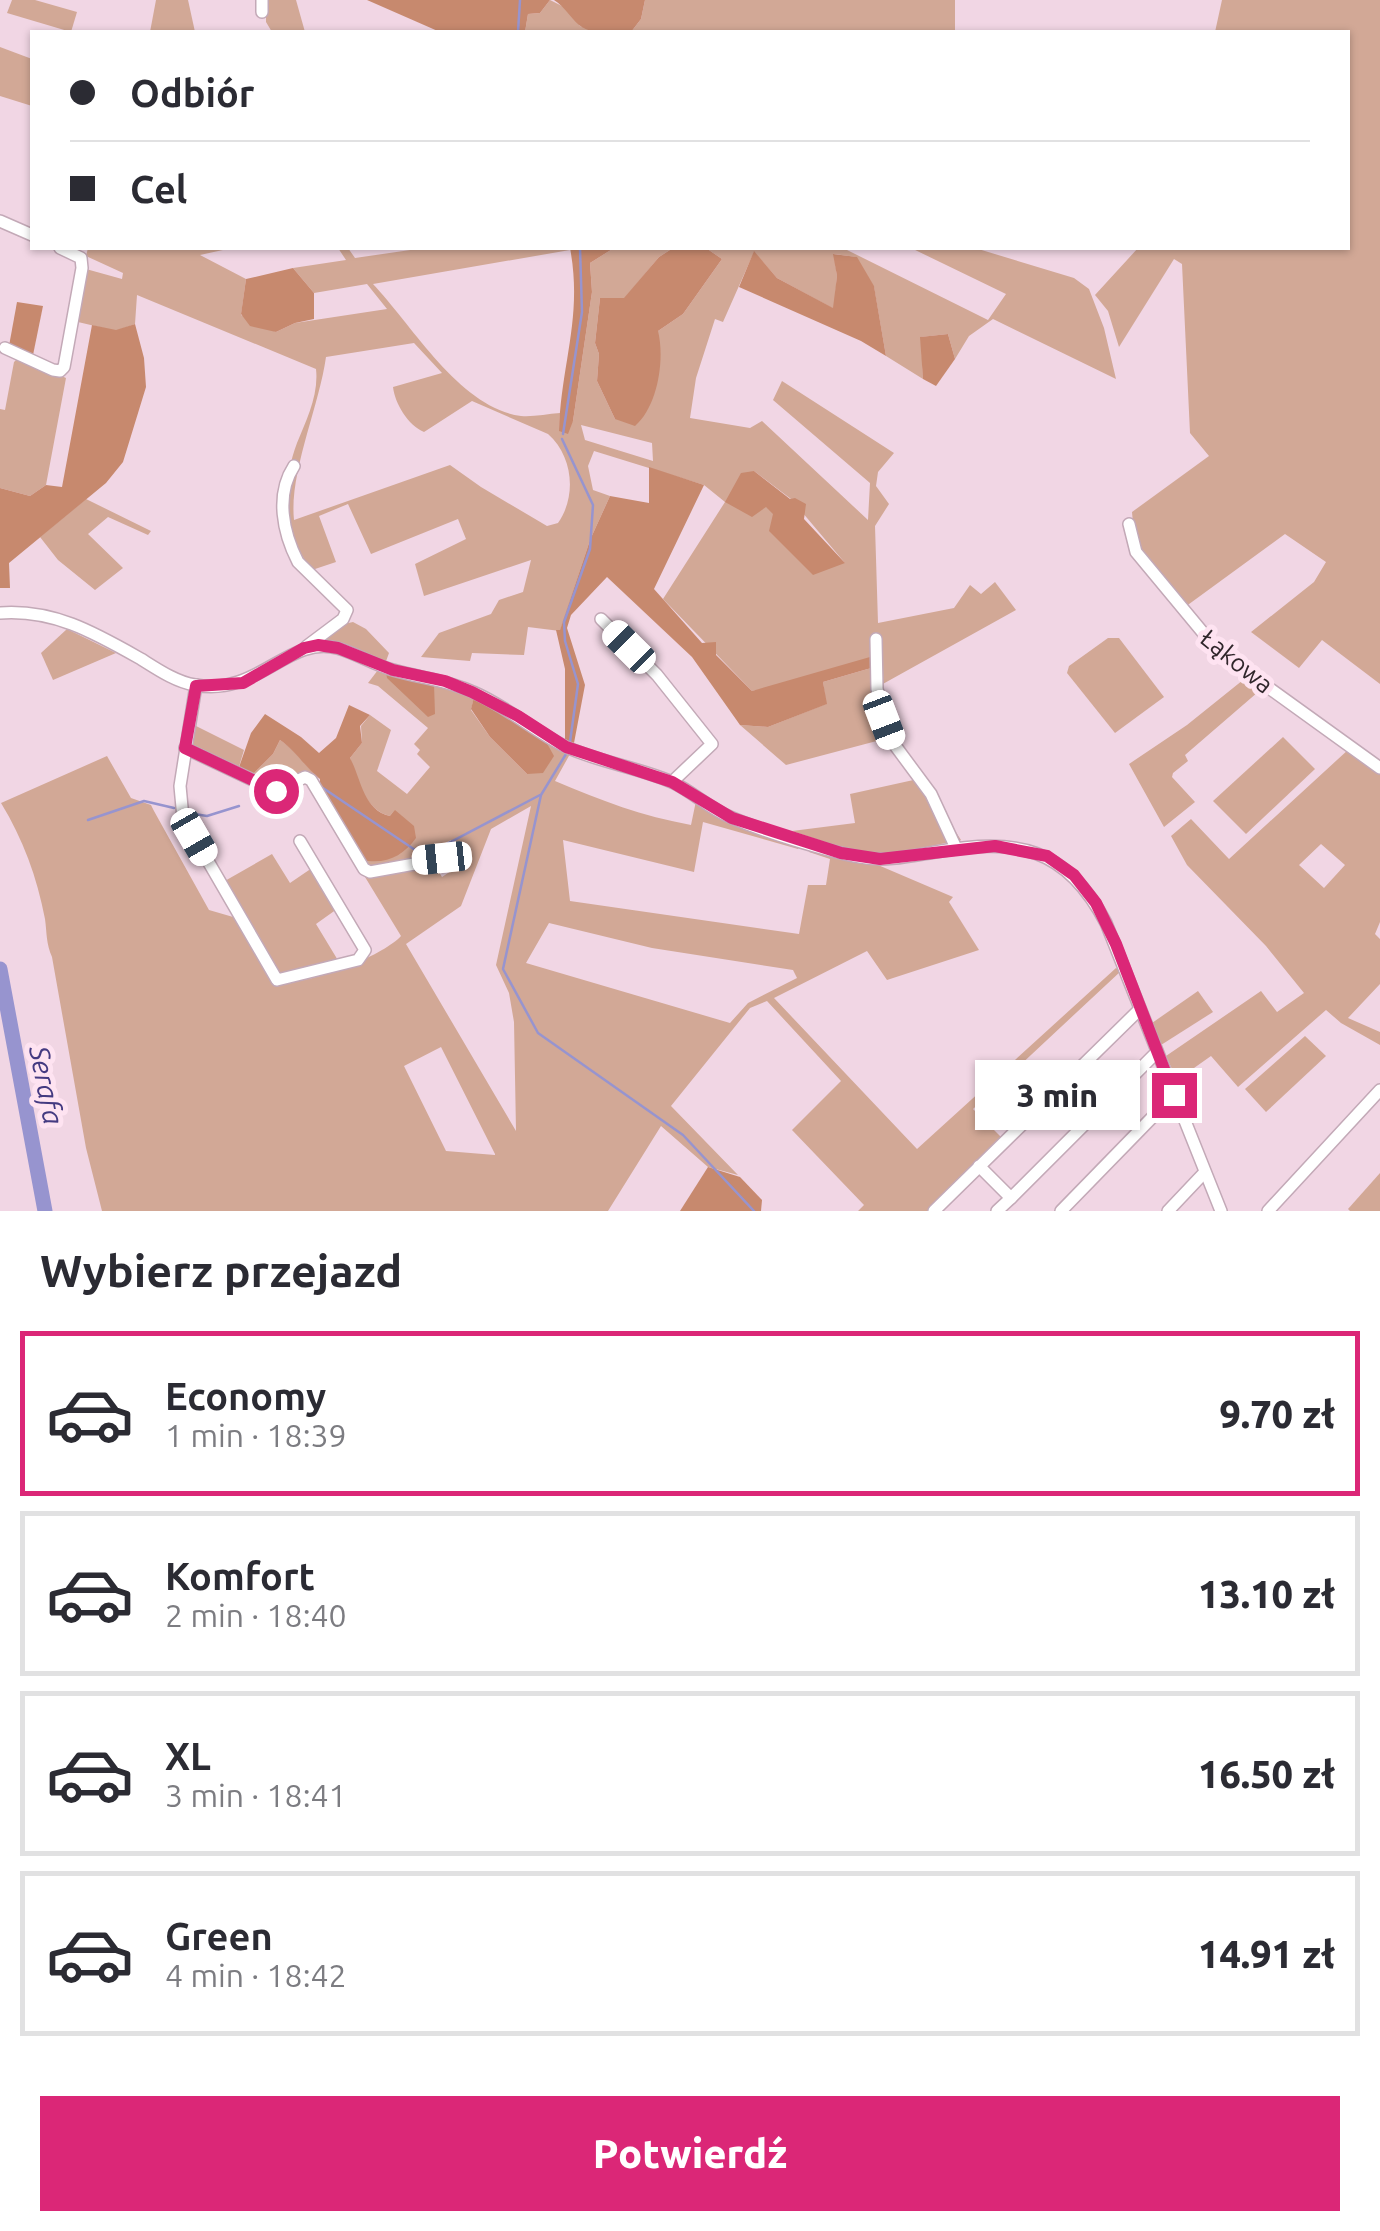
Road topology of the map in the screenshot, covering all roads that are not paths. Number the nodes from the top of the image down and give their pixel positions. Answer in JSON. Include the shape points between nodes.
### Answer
{"nodes":[{"id":1,"x":0,"y":221,"type":"edge"},
{"id":2,"x":30,"y":234,"type":"edge"},
{"id":3,"x":64,"y":250,"type":"edge"},
{"id":4,"x":6,"y":348,"type":"dead end"},
{"id":5,"x":294,"y":466,"type":"dead end"},
{"id":6,"x":1129,"y":524,"type":"dead end"},
{"id":7,"x":0,"y":613,"type":"edge"},
{"id":8,"x":601,"y":619,"type":"dead end"},
{"id":9,"x":876,"y":639,"type":"dead end"},
{"id":10,"x":304,"y":648,"type":"junction"},
{"id":11,"x":196,"y":686,"type":"junction"},
{"id":12,"x":185,"y":748,"type":"junction"},
{"id":13,"x":1380,"y":768,"type":"edge"},
{"id":14,"x":672,"y":782,"type":"junction"},
{"id":15,"x":300,"y":841,"type":"dead end"},
{"id":16,"x":956,"y":848,"type":"junction"},
{"id":17,"x":442,"y":858,"type":"dead end"},
{"id":18,"x":1140,"y":1009,"type":"junction"},
{"id":19,"x":1157,"y":1052,"type":"junction"},
{"id":20,"x":1380,"y":1090,"type":"edge"},
{"id":21,"x":1174,"y":1095,"type":"junction"},
{"id":22,"x":979,"y":1166,"type":"junction"},
{"id":23,"x":1204,"y":1173,"type":"junction"},
{"id":24,"x":1011,"y":1198,"type":"junction"},
{"id":25,"x":934,"y":1211,"type":"edge"},
{"id":26,"x":998,"y":1211,"type":"edge"},
{"id":27,"x":1061,"y":1211,"type":"edge"},
{"id":28,"x":1168,"y":1211,"type":"edge"},
{"id":29,"x":1221,"y":1211,"type":"edge"},
{"id":30,"x":1268,"y":1211,"type":"edge"}],
"edges":[{"from":1,"to":2,"type":"street"},
{"from":3,"to":4,"type":"street","via":[[81,258],[82,268],[64,367],[53,370]]},
{"from":5,"to":10,"type":"street","via":[[282,508],[293,552],[347,610]]},
{"from":6,"to":13,"type":"street","name":"Łąkowa","via":[[1136,552],[1212,646]]},
{"from":7,"to":11,"type":"street","via":[[70,622]]},
{"from":8,"to":14,"type":"street","via":[[712,744]]},
{"from":9,"to":16,"type":"street","via":[[877,689],[888,730],[931,794]]},
{"from":10,"to":11,"type":"street","via":[[243,683]]},
{"from":10,"to":14,"type":"street","via":[[338,648],[459,686],[566,747]]},
{"from":11,"to":12,"type":"street"},
{"from":12,"to":15,"type":"street","via":[[184,818],[276,980],[358,960],[365,950]]},
{"from":12,"to":17,"type":"street","via":[[276,791],[305,776],[311,780],[370,872]]},
{"from":14,"to":16,"type":"street","via":[[732,818],[858,857]]},
{"from":16,"to":18,"type":"street","via":[[1013,848],[1065,866],[1096,903]]},
{"from":18,"to":19,"type":"street"},
{"from":18,"to":22,"type":"street"},
{"from":19,"to":21,"type":"street"},
{"from":19,"to":24,"type":"street"},
{"from":20,"to":30,"type":"street"},
{"from":21,"to":23,"type":"street"},
{"from":21,"to":27,"type":"street"},
{"from":22,"to":24,"type":"street"},
{"from":22,"to":25,"type":"street"},
{"from":23,"to":28,"type":"street"},
{"from":23,"to":29,"type":"street"},
{"from":24,"to":26,"type":"street"}]}
